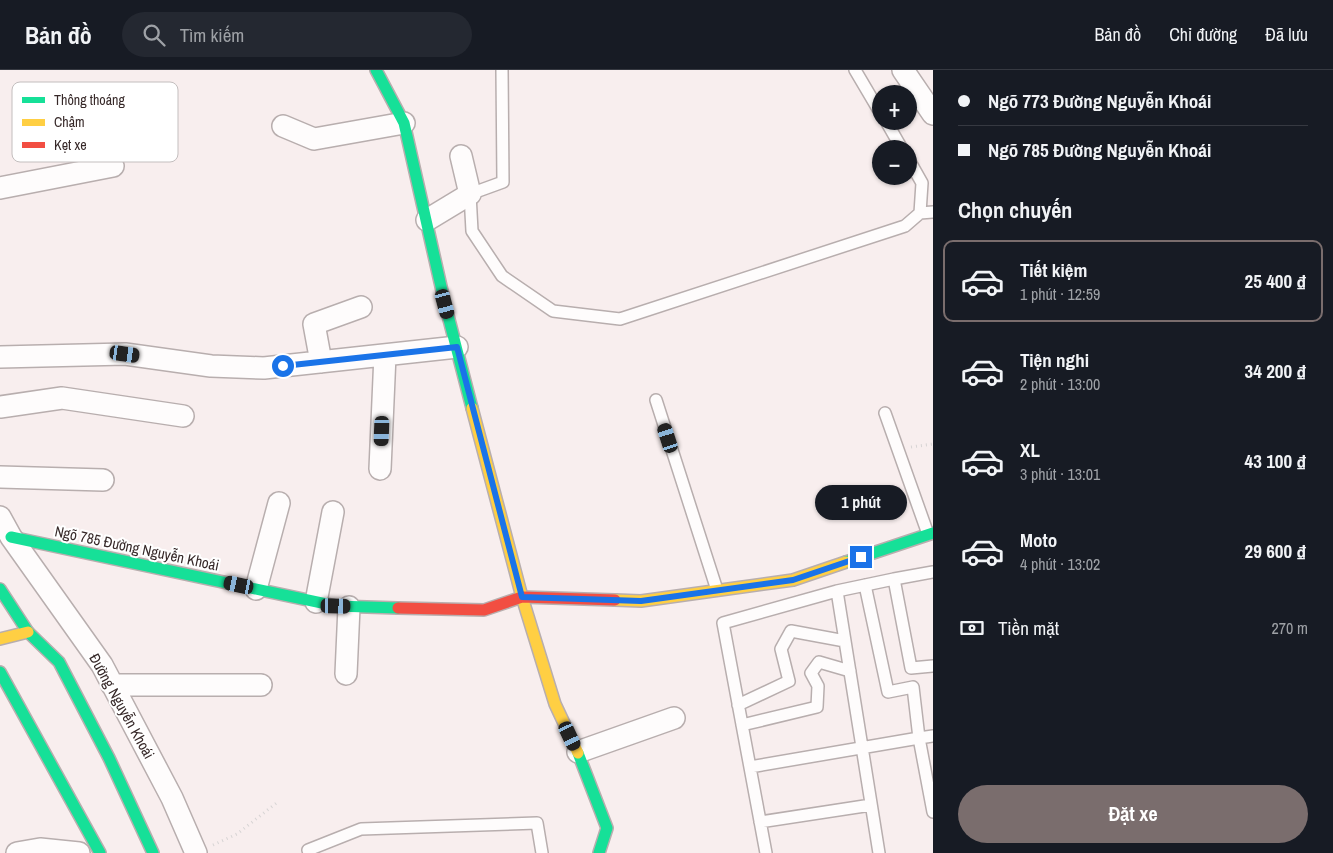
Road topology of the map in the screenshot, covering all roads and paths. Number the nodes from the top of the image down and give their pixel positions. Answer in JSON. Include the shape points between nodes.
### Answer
{"nodes":[{"id":1,"x":376,"y":70,"type":"edge"},
{"id":2,"x":502,"y":70,"type":"edge"},
{"id":3,"x":855,"y":70,"type":"edge"},
{"id":4,"x":903,"y":70,"type":"edge"},
{"id":5,"x":872,"y":99,"type":"edge"},
{"id":6,"x":933,"y":114,"type":"edge"},
{"id":7,"x":404,"y":123,"type":"junction"},
{"id":8,"x":283,"y":126,"type":"dead end"},
{"id":9,"x":461,"y":156,"type":"dead end"},
{"id":10,"x":113,"y":166,"type":"dead end"},
{"id":11,"x":917,"y":174,"type":"edge"},
{"id":12,"x":0,"y":188,"type":"edge"},
{"id":13,"x":470,"y":194,"type":"junction"},
{"id":14,"x":933,"y":212,"type":"edge"},
{"id":15,"x":920,"y":213,"type":"junction"},
{"id":16,"x":427,"y":220,"type":"junction"},
{"id":17,"x":361,"y":307,"type":"dead end"},
{"id":18,"x":457,"y":347,"type":"junction"},
{"id":19,"x":385,"y":355,"type":"junction"},
{"id":20,"x":0,"y":357,"type":"edge"},
{"id":21,"x":321,"y":362,"type":"junction"},
{"id":22,"x":656,"y":400,"type":"dead end"},
{"id":23,"x":0,"y":407,"type":"edge"},
{"id":24,"x":885,"y":413,"type":"dead end"},
{"id":25,"x":183,"y":416,"type":"dead end"},
{"id":26,"x":933,"y":444,"type":"edge"},
{"id":27,"x":898,"y":449,"type":"junction"},
{"id":28,"x":380,"y":469,"type":"dead end"},
{"id":29,"x":0,"y":477,"type":"edge"},
{"id":30,"x":103,"y":480,"type":"dead end"},
{"id":31,"x":279,"y":504,"type":"dead end"},
{"id":32,"x":333,"y":512,"type":"dead end"},
{"id":33,"x":0,"y":518,"type":"edge"},
{"id":34,"x":930,"y":533,"type":"edge"},
{"id":35,"x":11,"y":537,"type":"junction"},
{"id":36,"x":933,"y":572,"type":"edge"},
{"id":37,"x":894,"y":579,"type":"junction"},
{"id":38,"x":865,"y":585,"type":"junction"},
{"id":39,"x":0,"y":589,"type":"edge"},
{"id":40,"x":256,"y":589,"type":"junction"},
{"id":41,"x":717,"y":590,"type":"junction"},
{"id":42,"x":837,"y":590,"type":"junction"},
{"id":43,"x":522,"y":597,"type":"junction"},
{"id":44,"x":316,"y":602,"type":"junction"},
{"id":45,"x":350,"y":606,"type":"junction"},
{"id":46,"x":28,"y":632,"type":"junction"},
{"id":47,"x":0,"y":639,"type":"edge"},
{"id":48,"x":845,"y":641,"type":"junction"},
{"id":49,"x":933,"y":666,"type":"edge"},
{"id":50,"x":850,"y":671,"type":"junction"},
{"id":51,"x":0,"y":672,"type":"edge"},
{"id":52,"x":346,"y":674,"type":"dead end"},
{"id":53,"x":261,"y":685,"type":"dead end"},
{"id":54,"x":112,"y":686,"type":"junction"},
{"id":55,"x":738,"y":705,"type":"junction"},
{"id":56,"x":674,"y":718,"type":"dead end"},
{"id":57,"x":742,"y":725,"type":"junction"},
{"id":58,"x":933,"y":736,"type":"edge"},
{"id":59,"x":919,"y":738,"type":"junction"},
{"id":60,"x":862,"y":746,"type":"junction"},
{"id":61,"x":578,"y":752,"type":"junction"},
{"id":62,"x":750,"y":767,"type":"junction"},
{"id":63,"x":278,"y":801,"type":"dead end"},
{"id":64,"x":872,"y":805,"type":"junction"},
{"id":65,"x":933,"y":812,"type":"edge"},
{"id":66,"x":760,"y":822,"type":"junction"},
{"id":67,"x":17,"y":853,"type":"edge"},
{"id":68,"x":79,"y":853,"type":"edge"},
{"id":69,"x":100,"y":853,"type":"edge"},
{"id":70,"x":153,"y":853,"type":"edge"},
{"id":71,"x":196,"y":853,"type":"edge"},
{"id":72,"x":309,"y":853,"type":"edge"},
{"id":73,"x":542,"y":853,"type":"edge"},
{"id":74,"x":599,"y":853,"type":"edge"},
{"id":75,"x":766,"y":853,"type":"edge"},
{"id":76,"x":880,"y":853,"type":"edge"}],
"edges":[{"from":1,"to":7,"type":"street"},
{"from":2,"to":13,"type":"lane","via":[[503,182]]},
{"from":3,"to":5,"type":"lane"},
{"from":4,"to":6,"type":"street"},
{"from":7,"to":8,"type":"street","via":[[314,139]]},
{"from":7,"to":16,"type":"street"},
{"from":9,"to":13,"type":"street"},
{"from":10,"to":12,"type":"street"},
{"from":11,"to":15,"type":"lane","via":[[922,183]]},
{"from":13,"to":15,"type":"lane","via":[[472,230],[502,276],[552,311],[620,319],[905,226]]},
{"from":13,"to":16,"type":"street"},
{"from":14,"to":15,"type":"lane"},
{"from":16,"to":18,"type":"street"},
{"from":17,"to":21,"type":"street","via":[[314,324]]},
{"from":18,"to":19,"type":"street"},
{"from":18,"to":43,"type":"street"},
{"from":19,"to":21,"type":"street"},
{"from":19,"to":28,"type":"street"},
{"from":20,"to":21,"type":"street","via":[[125,354],[212,366],[264,368]]},
{"from":22,"to":41,"type":"lane"},
{"from":23,"to":25,"type":"street","via":[[62,398]]},
{"from":24,"to":27,"type":"lane"},
{"from":26,"to":27,"type":"path"},
{"from":27,"to":34,"type":"lane"},
{"from":29,"to":30,"type":"street"},
{"from":31,"to":40,"type":"street"},
{"from":32,"to":44,"type":"street"},
{"from":33,"to":35,"type":"street","name":"Đường Nguyễn Khoái"},
{"from":34,"to":41,"type":"street","name":"Ngõ 785 Đường Nguyễn Khoái","via":[[793,580]]},
{"from":35,"to":40,"type":"street","name":"Ngõ 785 Đường Nguyễn Khoái"},
{"from":35,"to":54,"type":"street","name":"Đường Nguyễn Khoái","via":[[102,665]]},
{"from":36,"to":37,"type":"lane"},
{"from":37,"to":38,"type":"lane"},
{"from":37,"to":49,"type":"lane","via":[[911,668]]},
{"from":38,"to":42,"type":"lane"},
{"from":38,"to":59,"type":"lane","via":[[888,692],[913,687]]},
{"from":39,"to":46,"type":"street"},
{"from":40,"to":44,"type":"street","name":"Ngõ 785 Đường Nguyễn Khoái"},
{"from":41,"to":43,"type":"street","name":"Ngõ 785 Đường Nguyễn Khoái","via":[[641,601]]},
{"from":42,"to":48,"type":"lane"},
{"from":42,"to":55,"type":"lane","via":[[723,624]]},
{"from":43,"to":45,"type":"street","name":"Ngõ 785 Đường Nguyễn Khoái","via":[[484,610]]},
{"from":43,"to":61,"type":"street","via":[[555,704]]},
{"from":44,"to":45,"type":"street","name":"Ngõ 785 Đường Nguyễn Khoái"},
{"from":45,"to":52,"type":"street"},
{"from":46,"to":47,"type":"street"},
{"from":46,"to":70,"type":"street","via":[[59,662]]},
{"from":48,"to":50,"type":"lane"},
{"from":48,"to":55,"type":"lane","via":[[792,631],[780,650],[789,681]]},
{"from":50,"to":57,"type":"lane","via":[[819,662],[811,673],[818,686],[817,707]]},
{"from":50,"to":60,"type":"lane"},
{"from":51,"to":69,"type":"street"},
{"from":53,"to":54,"type":"street"},
{"from":54,"to":71,"type":"street","name":"Đường Nguyễn Khoái","via":[[172,798]]},
{"from":55,"to":57,"type":"lane"},
{"from":56,"to":61,"type":"street"},
{"from":57,"to":62,"type":"lane"},
{"from":58,"to":59,"type":"lane"},
{"from":59,"to":60,"type":"lane"},
{"from":59,"to":65,"type":"lane"},
{"from":60,"to":62,"type":"lane"},
{"from":60,"to":64,"type":"lane"},
{"from":61,"to":74,"type":"street","via":[[607,828]]},
{"from":62,"to":66,"type":"lane"},
{"from":63,"to":71,"type":"path","via":[[237,834]]},
{"from":64,"to":66,"type":"lane"},
{"from":64,"to":76,"type":"lane"},
{"from":66,"to":75,"type":"lane"},
{"from":67,"to":68,"type":"street","via":[[40,849]]},
{"from":72,"to":73,"type":"lane","via":[[308,850],[361,829],[537,823]]}]}
